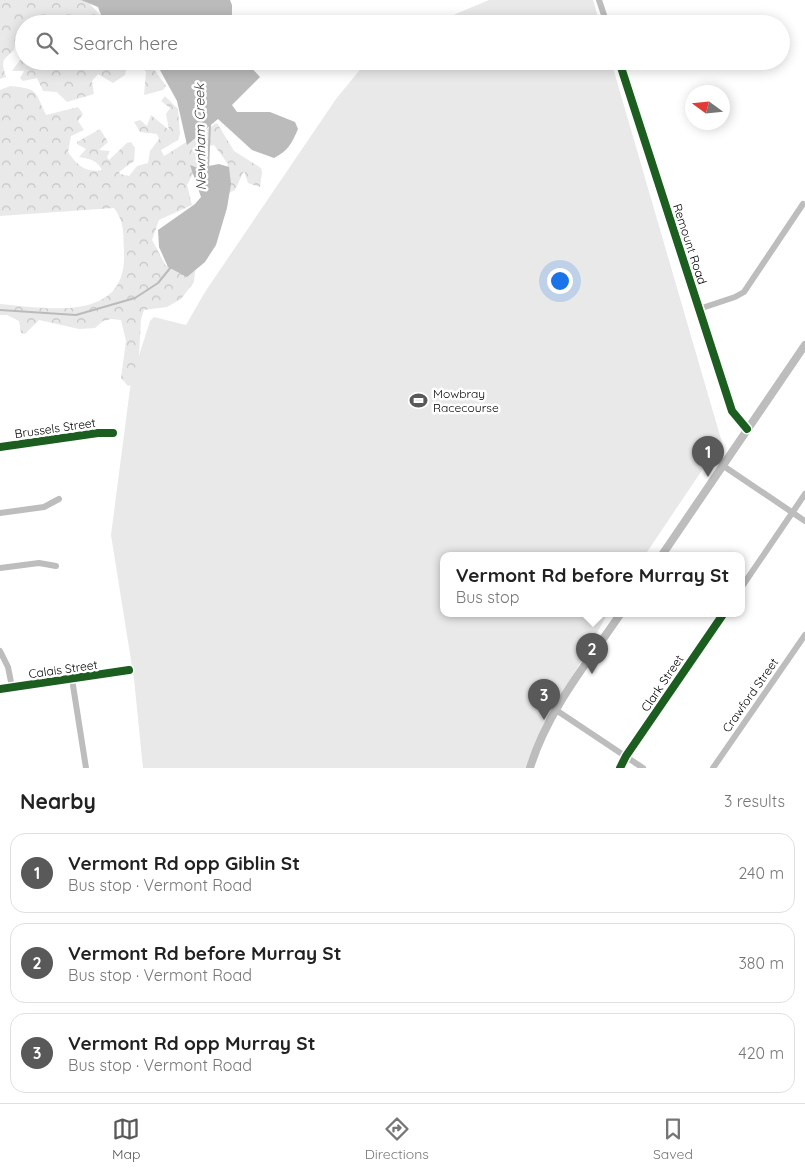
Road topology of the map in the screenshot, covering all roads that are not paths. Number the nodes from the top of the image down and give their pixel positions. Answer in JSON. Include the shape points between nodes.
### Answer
{"nodes":[{"id":1,"x":599,"y":0,"type":"edge"},
{"id":2,"x":604,"y":15,"type":"edge"},
{"id":3,"x":622,"y":70,"type":"edge"},
{"id":4,"x":803,"y":204,"type":"dead end"},
{"id":5,"x":699,"y":309,"type":"junction"},
{"id":6,"x":805,"y":345,"type":"edge"},
{"id":7,"x":748,"y":430,"type":"junction"},
{"id":8,"x":113,"y":433,"type":"dead end"},
{"id":9,"x":0,"y":447,"type":"edge"},
{"id":10,"x":722,"y":465,"type":"junction"},
{"id":11,"x":805,"y":494,"type":"edge"},
{"id":12,"x":58,"y":499,"type":"dead end"},
{"id":13,"x":792,"y":512,"type":"junction"},
{"id":14,"x":0,"y":513,"type":"edge"},
{"id":15,"x":805,"y":521,"type":"edge"},
{"id":16,"x":664,"y":552,"type":"edge"},
{"id":17,"x":56,"y":566,"type":"dead end"},
{"id":18,"x":0,"y":568,"type":"edge"},
{"id":19,"x":745,"y":582,"type":"edge"},
{"id":20,"x":618,"y":617,"type":"edge"},
{"id":21,"x":721,"y":617,"type":"edge"},
{"id":22,"x":805,"y":635,"type":"edge"},
{"id":23,"x":0,"y":651,"type":"edge"},
{"id":24,"x":128,"y":670,"type":"dead end"},
{"id":25,"x":72,"y":679,"type":"junction"},
{"id":26,"x":12,"y":687,"type":"junction"},
{"id":27,"x":0,"y":689,"type":"edge"},
{"id":28,"x":556,"y":710,"type":"junction"},
{"id":29,"x":626,"y":756,"type":"junction"},
{"id":30,"x":86,"y":768,"type":"edge"},
{"id":31,"x":530,"y":768,"type":"edge"},
{"id":32,"x":620,"y":768,"type":"edge"},
{"id":33,"x":642,"y":768,"type":"edge"},
{"id":34,"x":713,"y":768,"type":"edge"}],
"edges":[{"from":1,"to":2,"type":"street"},
{"from":3,"to":5,"type":"street","name":"Remount Road"},
{"from":4,"to":5,"type":"street","via":[[744,292]]},
{"from":5,"to":7,"type":"street","name":"Remount Road","via":[[732,411]]},
{"from":6,"to":7,"type":"street"},
{"from":7,"to":10,"type":"street"},
{"from":8,"to":9,"type":"street","name":"Brussels Street"},
{"from":10,"to":13,"type":"street"},
{"from":10,"to":16,"type":"street"},
{"from":11,"to":13,"type":"street"},
{"from":12,"to":14,"type":"street","via":[[44,507]]},
{"from":13,"to":15,"type":"street"},
{"from":13,"to":19,"type":"street"},
{"from":17,"to":18,"type":"street","via":[[39,563]]},
{"from":20,"to":28,"type":"street"},
{"from":21,"to":29,"type":"street","name":"Clark Street"},
{"from":22,"to":34,"type":"street","name":"Crawford Street"},
{"from":23,"to":26,"type":"street"},
{"from":24,"to":25,"type":"street","name":"Calais Street"},
{"from":25,"to":26,"type":"street","name":"Calais Street"},
{"from":25,"to":30,"type":"street"},
{"from":26,"to":27,"type":"street","name":"Calais Street"},
{"from":28,"to":29,"type":"street"},
{"from":28,"to":31,"type":"street"},
{"from":29,"to":32,"type":"street","name":"Clark Street"},
{"from":29,"to":33,"type":"street"}]}
